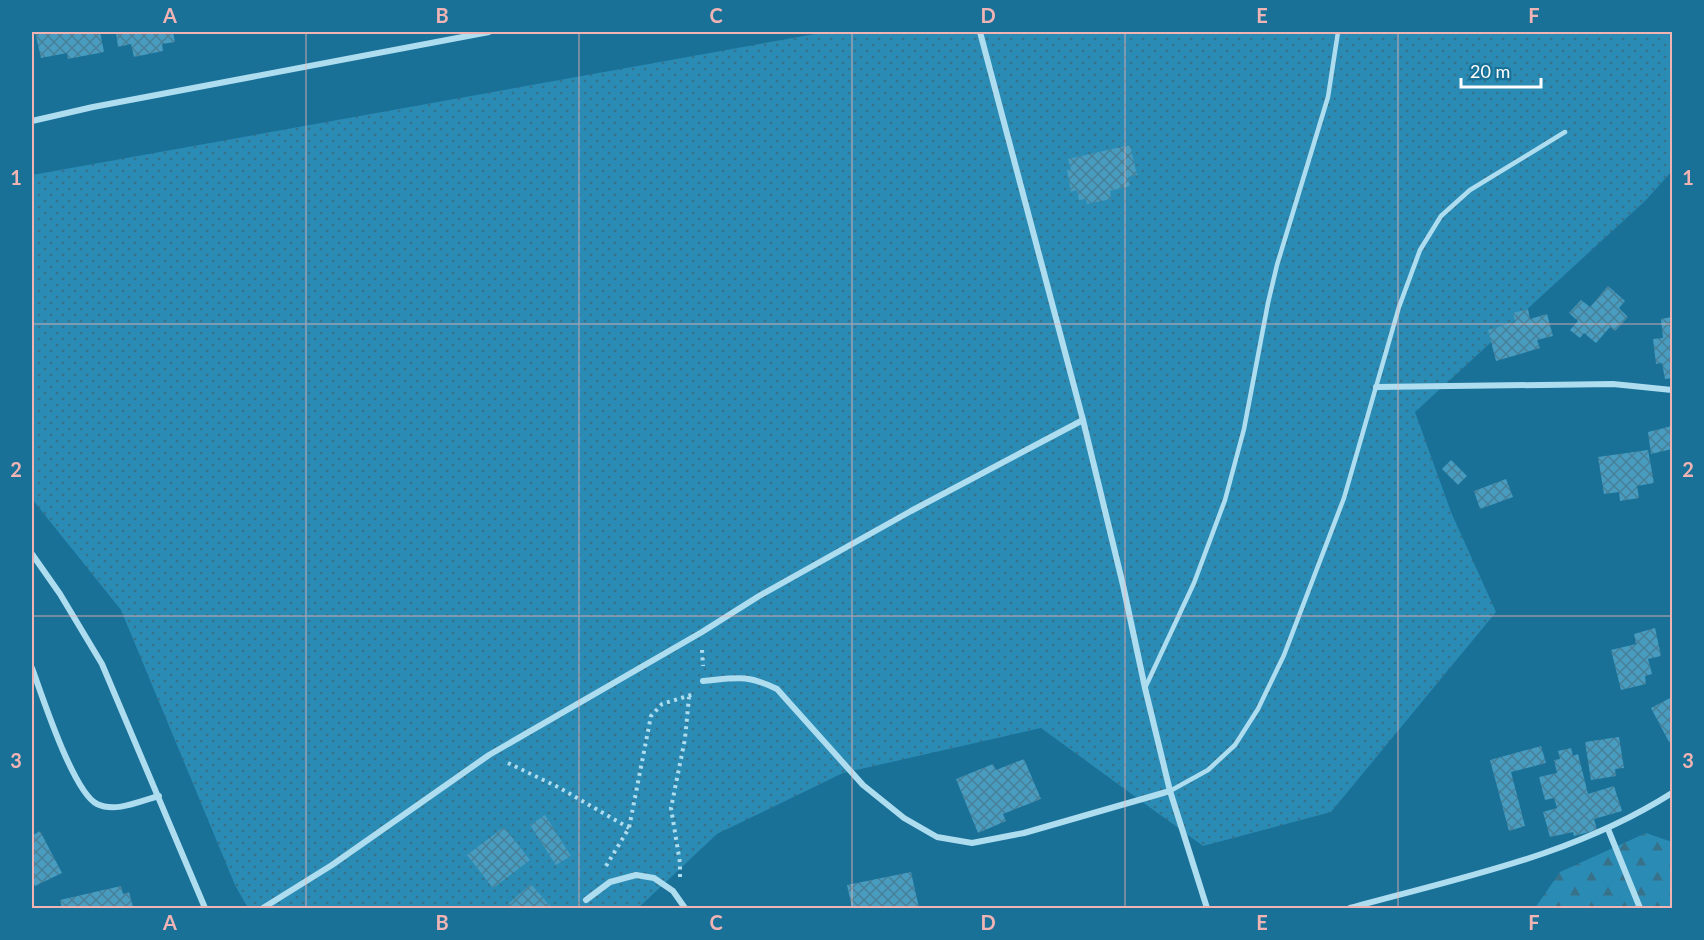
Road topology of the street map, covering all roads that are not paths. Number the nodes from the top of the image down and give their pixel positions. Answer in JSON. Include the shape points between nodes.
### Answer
{"nodes":[{"id":1,"x":489,"y":32,"type":"edge"},
{"id":2,"x":980,"y":32,"type":"edge"},
{"id":3,"x":1338,"y":32,"type":"edge"},
{"id":4,"x":32,"y":121,"type":"edge"},
{"id":5,"x":1565,"y":132,"type":"dead end"},
{"id":6,"x":1376,"y":387,"type":"junction"},
{"id":7,"x":1672,"y":390,"type":"edge"},
{"id":8,"x":1083,"y":420,"type":"junction"},
{"id":9,"x":32,"y":554,"type":"edge"},
{"id":10,"x":32,"y":668,"type":"edge"},
{"id":11,"x":703,"y":681,"type":"road end"},
{"id":12,"x":1145,"y":688,"type":"junction"},
{"id":13,"x":1170,"y":791,"type":"junction"},
{"id":14,"x":1672,"y":793,"type":"edge"},
{"id":15,"x":159,"y":796,"type":"junction"},
{"id":16,"x":1608,"y":829,"type":"junction"},
{"id":17,"x":586,"y":900,"type":"dead end"},
{"id":18,"x":205,"y":909,"type":"edge"},
{"id":19,"x":263,"y":909,"type":"edge"},
{"id":20,"x":685,"y":909,"type":"edge"},
{"id":21,"x":1207,"y":909,"type":"edge"},
{"id":22,"x":1350,"y":909,"type":"edge"},
{"id":23,"x":1640,"y":909,"type":"edge"}],
"edges":[{"from":1,"to":4,"type":"street"},
{"from":2,"to":8,"type":"street"},
{"from":3,"to":12,"type":"lane","via":[[1328,97],[1277,265],[1244,429],[1225,500],[1194,583]]},
{"from":5,"to":6,"type":"lane","via":[[1470,190],[1442,216],[1420,250]]},
{"from":6,"to":7,"type":"street","via":[[1613,384]]},
{"from":6,"to":13,"type":"lane","via":[[1344,498],[1284,655],[1258,709],[1234,745],[1208,770]]},
{"from":8,"to":12,"type":"street"},
{"from":8,"to":19,"type":"street","via":[[759,596],[489,755]]},
{"from":9,"to":15,"type":"street","via":[[102,664]]},
{"from":10,"to":15,"type":"street","via":[[74,775],[87,796],[97,804],[118,807]]},
{"from":11,"to":13,"type":"street","via":[[740,677],[777,689],[863,785],[904,818],[937,837],[972,843],[1024,833]]},
{"from":12,"to":13,"type":"street"},
{"from":13,"to":21,"type":"street"},
{"from":14,"to":16,"type":"street"},
{"from":15,"to":18,"type":"street"},
{"from":16,"to":22,"type":"street","via":[[1551,852]]},
{"from":16,"to":23,"type":"street"},
{"from":17,"to":20,"type":"street","via":[[610,882],[636,875],[654,878],[673,891]]}]}
